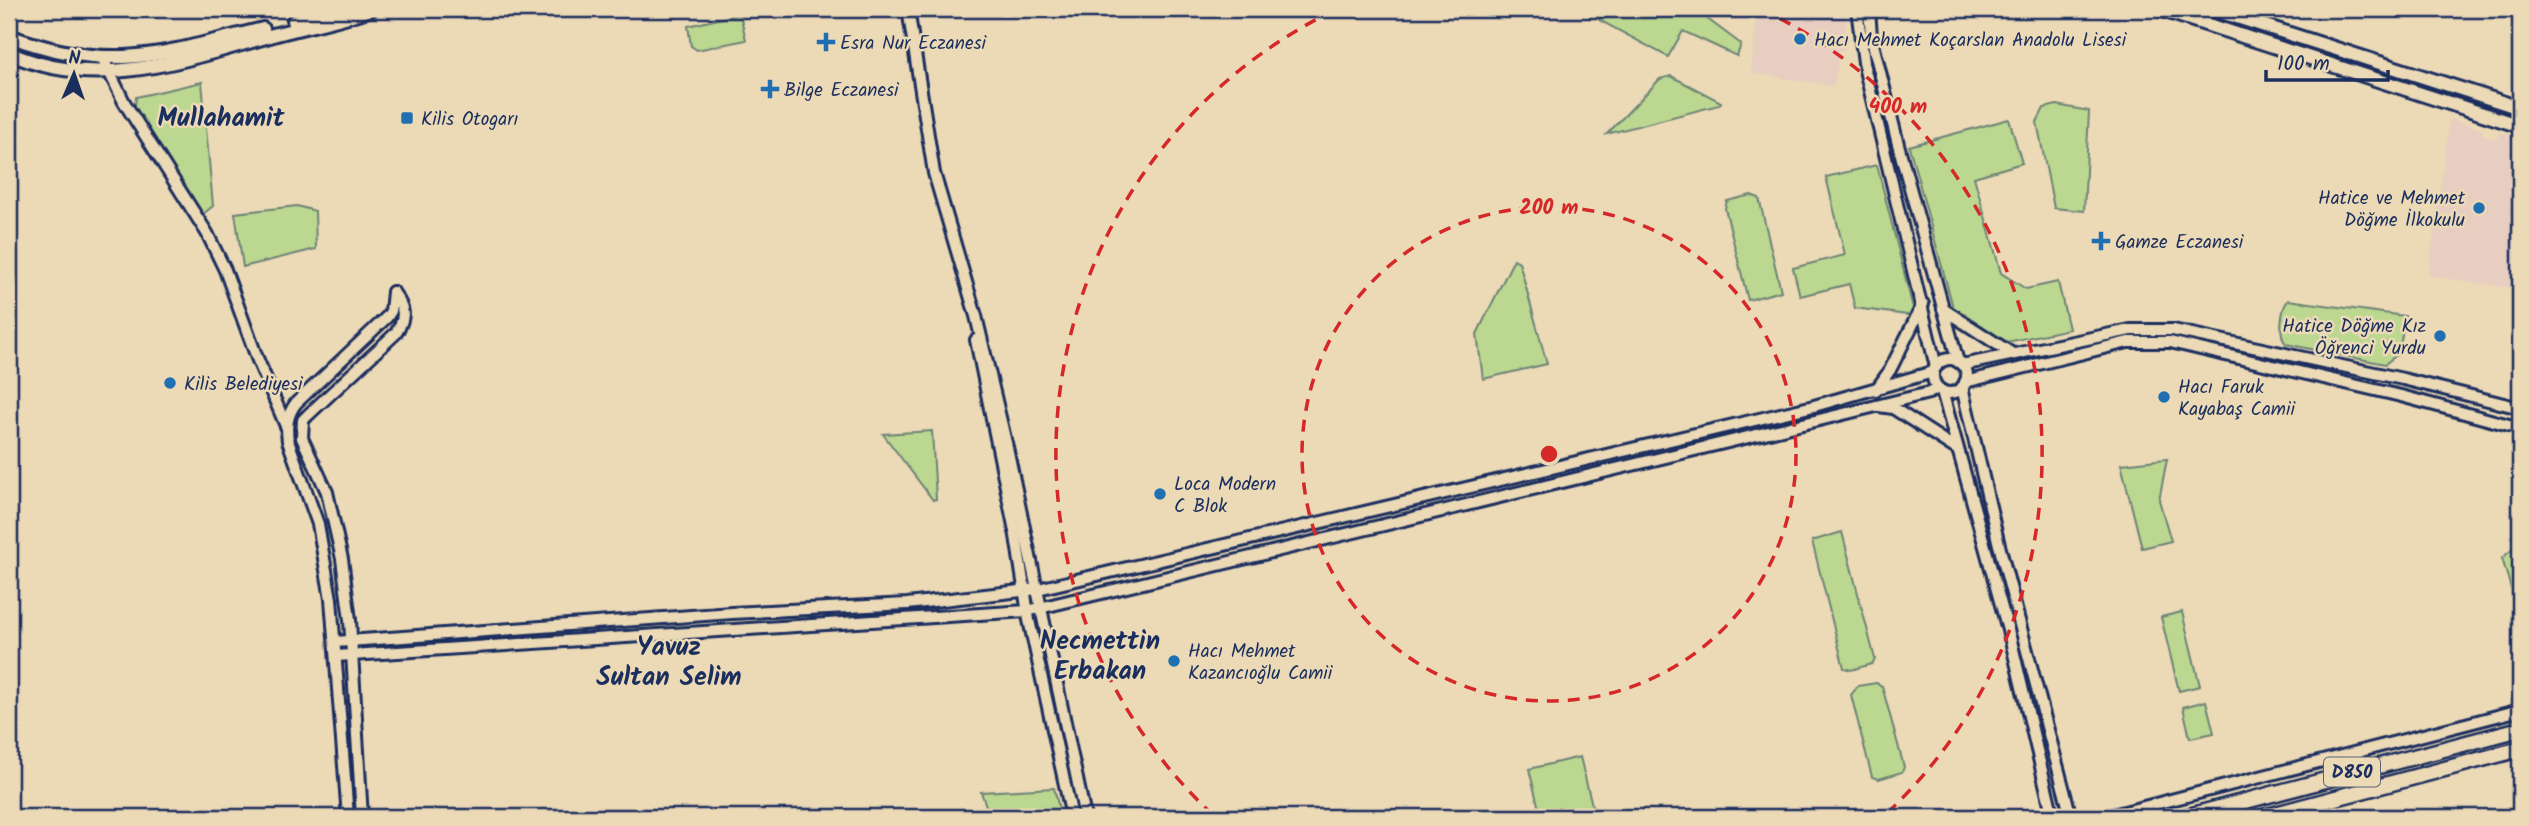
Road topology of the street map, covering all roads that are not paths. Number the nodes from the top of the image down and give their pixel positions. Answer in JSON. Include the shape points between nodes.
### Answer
{"nodes":[{"id":1,"x":334,"y":9,"type":"edge"},
{"id":2,"x":371,"y":9,"type":"edge"},
{"id":3,"x":908,"y":9,"type":"edge"},
{"id":4,"x":1857,"y":9,"type":"edge"},
{"id":5,"x":1869,"y":9,"type":"edge"},
{"id":6,"x":2159,"y":9,"type":"edge"},
{"id":7,"x":2212,"y":9,"type":"edge"},
{"id":8,"x":9,"y":36,"type":"edge"},
{"id":9,"x":9,"y":52,"type":"edge"},
{"id":10,"x":103,"y":59,"type":"junction"},
{"id":11,"x":109,"y":73,"type":"junction"},
{"id":12,"x":2520,"y":108,"type":"edge"},
{"id":13,"x":2520,"y":125,"type":"edge"},
{"id":14,"x":1923,"y":304,"type":"junction"},
{"id":15,"x":1943,"y":309,"type":"junction"},
{"id":16,"x":976,"y":316,"type":"junction"},
{"id":17,"x":2011,"y":353,"type":"junction"},
{"id":18,"x":1960,"y":364,"type":"junction"},
{"id":19,"x":1935,"y":370,"type":"junction"},
{"id":20,"x":1964,"y":385,"type":"junction"},
{"id":21,"x":1940,"y":389,"type":"junction"},
{"id":22,"x":1876,"y":390,"type":"junction"},
{"id":23,"x":1873,"y":406,"type":"junction"},
{"id":24,"x":2520,"y":408,"type":"edge"},
{"id":25,"x":286,"y":427,"type":"junction"},
{"id":26,"x":302,"y":427,"type":"junction"},
{"id":27,"x":2520,"y":428,"type":"edge"},
{"id":28,"x":1958,"y":450,"type":"junction"},
{"id":29,"x":1038,"y":589,"type":"junction"},
{"id":30,"x":1024,"y":591,"type":"junction"},
{"id":31,"x":1042,"y":607,"type":"junction"},
{"id":32,"x":1027,"y":611,"type":"junction"},
{"id":33,"x":352,"y":639,"type":"junction"},
{"id":34,"x":335,"y":642,"type":"junction"},
{"id":35,"x":352,"y":654,"type":"junction"},
{"id":36,"x":336,"y":656,"type":"junction"},
{"id":37,"x":2520,"y":710,"type":"edge"},
{"id":38,"x":2520,"y":729,"type":"edge"},
{"id":39,"x":2520,"y":749,"type":"edge"},
{"id":40,"x":348,"y":817,"type":"edge"},
{"id":41,"x":362,"y":817,"type":"edge"},
{"id":42,"x":1072,"y":817,"type":"edge"},
{"id":43,"x":1084,"y":817,"type":"edge"},
{"id":44,"x":2053,"y":817,"type":"edge"},
{"id":45,"x":2071,"y":817,"type":"edge"},
{"id":46,"x":2105,"y":817,"type":"edge"},
{"id":47,"x":2185,"y":817,"type":"edge"},
{"id":48,"x":2264,"y":817,"type":"edge"}],
"edges":[{"from":1,"to":10,"type":"main road","via":[[159,54]]},
{"from":2,"to":11,"type":"main road","via":[[160,67]]},
{"from":3,"to":16,"type":"street","via":[[934,173]]},
{"from":4,"to":14,"type":"street","via":[[1865,71]]},
{"from":5,"to":15,"type":"street","via":[[1871,36]]},
{"from":6,"to":13,"type":"main road"},
{"from":7,"to":12,"type":"main road"},
{"from":8,"to":10,"type":"main road","via":[[50,52]]},
{"from":9,"to":11,"type":"main road","via":[[60,67]]},
{"from":10,"to":11,"type":"street"},
{"from":11,"to":25,"type":"street","via":[[225,270]]},
{"from":14,"to":19,"type":"street"},
{"from":14,"to":22,"type":"street"},
{"from":15,"to":17,"type":"street"},
{"from":15,"to":18,"type":"street"},
{"from":16,"to":29,"type":"street"},
{"from":16,"to":30,"type":"street","via":[[976,348]]},
{"from":17,"to":18,"type":"street"},
{"from":17,"to":24,"type":"street","via":[[2130,330],[2189,332]]},
{"from":18,"to":19,"type":"street","via":[[1944,360]]},
{"from":18,"to":20,"type":"street","via":[[1966,372]]},
{"from":19,"to":21,"type":"street"},
{"from":19,"to":22,"type":"street"},
{"from":20,"to":21,"type":"street","via":[[1953,392]]},
{"from":20,"to":27,"type":"street","via":[[2128,342],[2171,342]]},
{"from":20,"to":45,"type":"street","via":[[1999,545]]},
{"from":21,"to":23,"type":"street"},
{"from":21,"to":28,"type":"street"},
{"from":22,"to":29,"type":"street"},
{"from":23,"to":28,"type":"street","via":[[1893,408]]},
{"from":23,"to":31,"type":"street"},
{"from":25,"to":26,"type":"street"},
{"from":25,"to":26,"type":"street","via":[[296,403],[387,317],[393,292],[405,315],[396,333],[308,415]]},
{"from":25,"to":34,"type":"street","via":[[318,524]]},
{"from":26,"to":33,"type":"street","via":[[302,438],[327,492],[339,541]]},
{"from":28,"to":44,"type":"street"},
{"from":29,"to":30,"type":"street"},
{"from":29,"to":31,"type":"street"},
{"from":30,"to":32,"type":"street"},
{"from":30,"to":33,"type":"street","via":[[907,604]]},
{"from":31,"to":32,"type":"street"},
{"from":31,"to":43,"type":"street"},
{"from":32,"to":35,"type":"street"},
{"from":32,"to":42,"type":"street"},
{"from":33,"to":34,"type":"street"},
{"from":33,"to":35,"type":"street"},
{"from":34,"to":36,"type":"street"},
{"from":35,"to":36,"type":"street"},
{"from":35,"to":41,"type":"street"},
{"from":36,"to":40,"type":"street"},
{"from":37,"to":46,"type":"street"},
{"from":38,"to":47,"type":"highway","number":"D850"},
{"from":39,"to":48,"type":"highway","number":"D850"}]}
